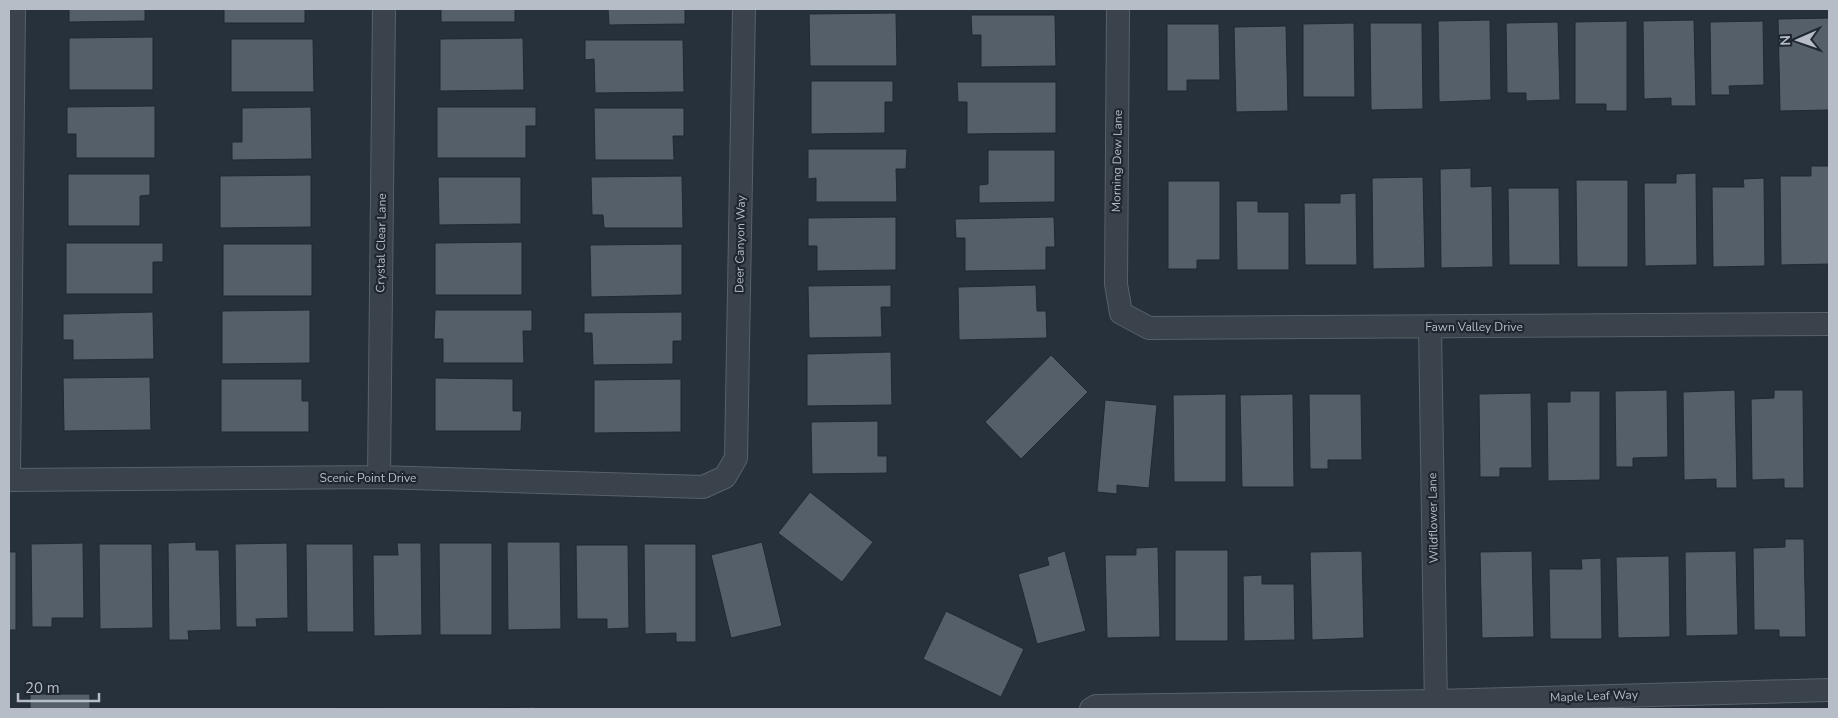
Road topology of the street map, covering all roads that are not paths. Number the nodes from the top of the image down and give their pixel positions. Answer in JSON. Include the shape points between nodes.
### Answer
{"nodes":[{"id":1,"x":14,"y":9,"type":"edge"},
{"id":2,"x":384,"y":9,"type":"edge"},
{"id":3,"x":744,"y":9,"type":"edge"},
{"id":4,"x":1118,"y":9,"type":"edge"},
{"id":5,"x":1121,"y":313,"type":"joint"},
{"id":6,"x":1829,"y":324,"type":"edge"},
{"id":7,"x":1430,"y":327,"type":"junction"},
{"id":8,"x":9,"y":473,"type":"edge"},
{"id":9,"x":379,"y":477,"type":"junction"},
{"id":10,"x":725,"y":477,"type":"joint"},
{"id":11,"x":9,"y":480,"type":"edge"},
{"id":12,"x":1829,"y":690,"type":"edge"},
{"id":13,"x":1436,"y":705,"type":"edge"},
{"id":14,"x":1091,"y":709,"type":"edge"}],
"edges":[{"from":1,"to":8,"type":"street"},
{"from":2,"to":9,"type":"street","name":"Crystal Clear Lane"},
{"from":3,"to":10,"type":"street","name":"Deer Canyon Way","via":[[736,458]]},
{"from":4,"to":5,"type":"street","name":"Morning Dew Lane","via":[[1116,284]]},
{"from":5,"to":7,"type":"street","name":"Fawn Valley Drive","via":[[1149,328]]},
{"from":6,"to":7,"type":"street","name":"Fawn Valley Drive"},
{"from":7,"to":13,"type":"street","name":"Wildflower Lane"},
{"from":9,"to":10,"type":"street","name":"Scenic Point Drive","via":[[703,487]]},
{"from":9,"to":11,"type":"street","name":"Scenic Point Drive"},
{"from":12,"to":13,"type":"street","name":"Maple Leaf Way"},
{"from":13,"to":14,"type":"street","name":"Maple Leaf Way","via":[[1096,706]]}]}
